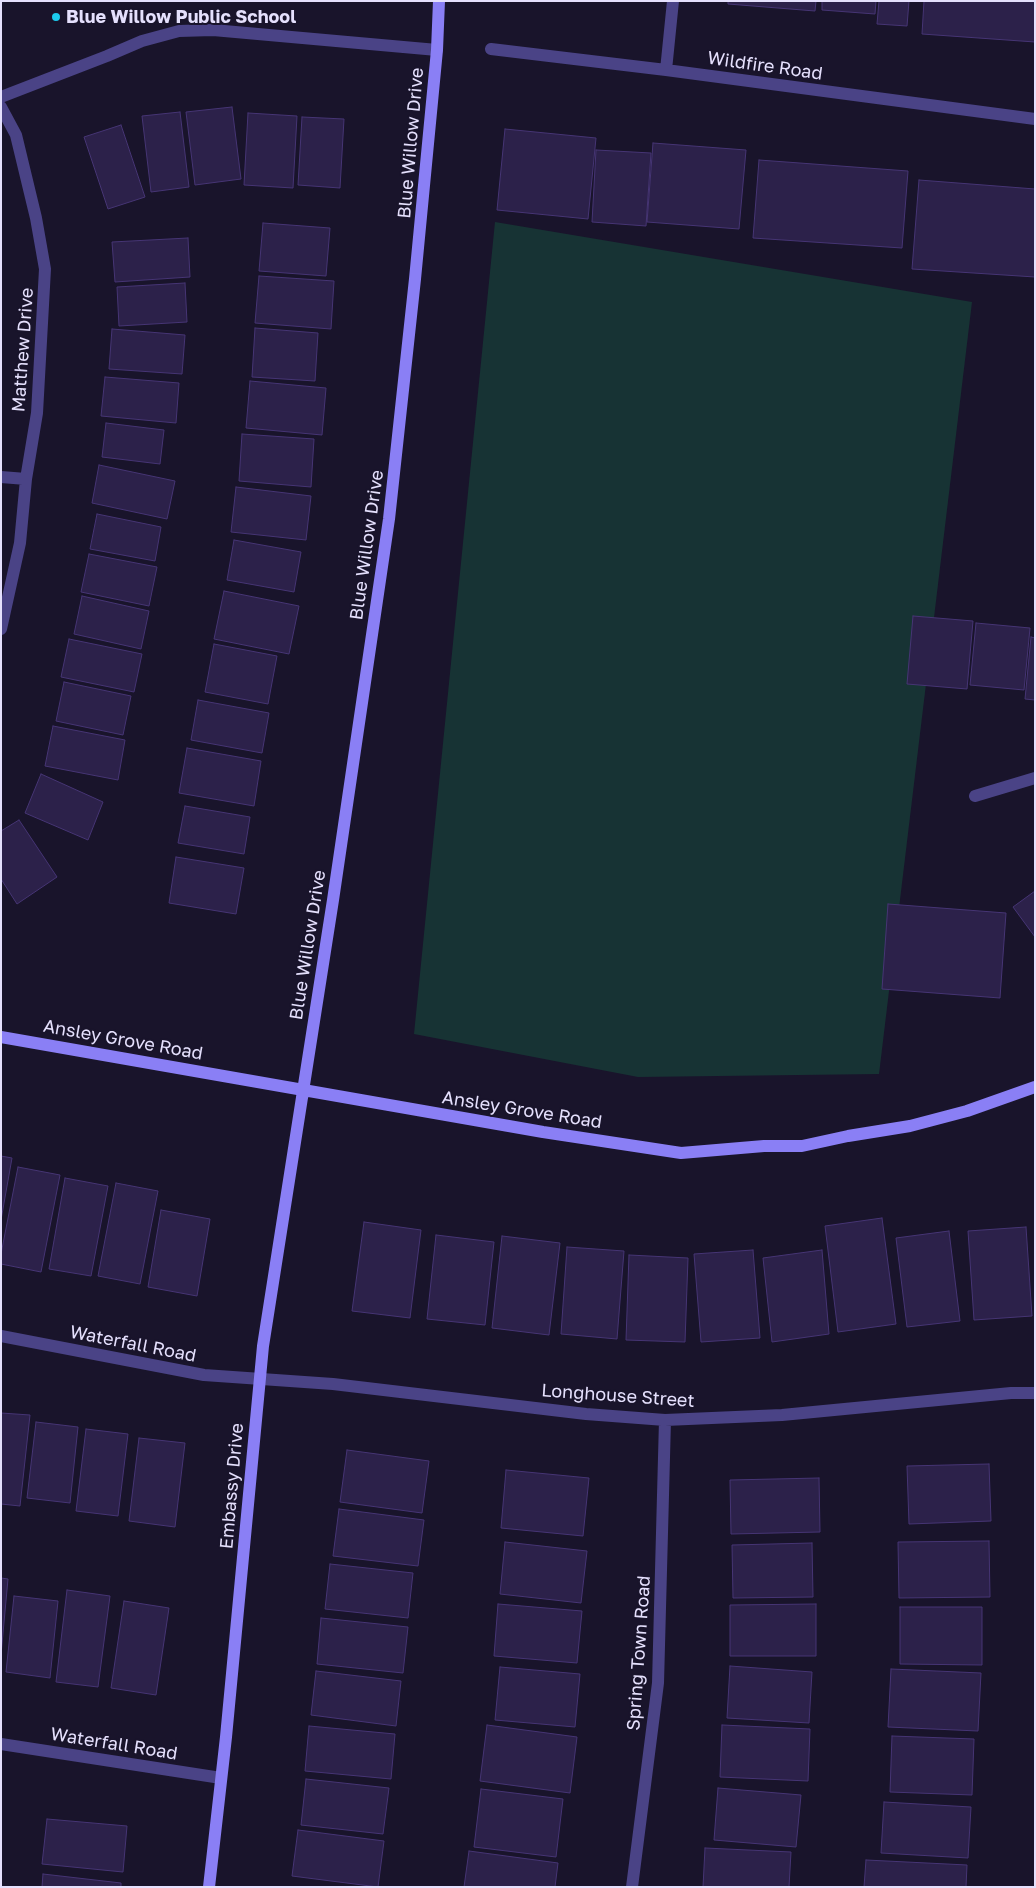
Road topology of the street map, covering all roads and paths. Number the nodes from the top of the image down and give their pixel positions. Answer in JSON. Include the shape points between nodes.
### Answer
{"nodes":[{"id":1,"x":439,"y":1,"type":"edge"},
{"id":2,"x":673,"y":1,"type":"edge"},
{"id":3,"x":491,"y":49,"type":"dead end"},
{"id":4,"x":437,"y":50,"type":"junction"},
{"id":5,"x":666,"y":70,"type":"junction"},
{"id":6,"x":1,"y":97,"type":"edge"},
{"id":7,"x":1,"y":107,"type":"edge"},
{"id":8,"x":1035,"y":119,"type":"edge"},
{"id":9,"x":1,"y":477,"type":"edge"},
{"id":10,"x":26,"y":479,"type":"junction"},
{"id":11,"x":1,"y":629,"type":"edge"},
{"id":12,"x":1035,"y":778,"type":"edge"},
{"id":13,"x":975,"y":796,"type":"dead end"},
{"id":14,"x":1,"y":1037,"type":"edge"},
{"id":15,"x":1035,"y":1087,"type":"edge"},
{"id":16,"x":304,"y":1090,"type":"junction"},
{"id":17,"x":1,"y":1336,"type":"edge"},
{"id":18,"x":259,"y":1379,"type":"junction"},
{"id":19,"x":1035,"y":1393,"type":"edge"},
{"id":20,"x":665,"y":1420,"type":"junction"},
{"id":21,"x":1,"y":1744,"type":"edge"},
{"id":22,"x":221,"y":1778,"type":"junction"},
{"id":23,"x":209,"y":1887,"type":"edge"},
{"id":24,"x":632,"y":1887,"type":"edge"}],
"edges":[{"from":1,"to":4,"type":"street","name":"Blue Willow Drive"},
{"from":2,"to":5,"type":"street"},
{"from":3,"to":5,"type":"street","name":"Wildfire Road"},
{"from":4,"to":6,"type":"street","via":[[213,30],[179,32],[142,41]]},
{"from":4,"to":16,"type":"street","name":"Blue Willow Drive","via":[[389,519]]},
{"from":5,"to":8,"type":"street","name":"Wildfire Road"},
{"from":7,"to":10,"type":"street","name":"Matthew Drive","via":[[16,135],[45,269],[37,413]]},
{"from":9,"to":10,"type":"street"},
{"from":10,"to":11,"type":"street","name":"Matthew Drive","via":[[20,544]]},
{"from":12,"to":13,"type":"street"},
{"from":14,"to":16,"type":"street","name":"Ansley Grove Road"},
{"from":15,"to":16,"type":"street","name":"Ansley Grove Road","via":[[910,1126],[802,1146],[682,1152],[542,1132]]},
{"from":16,"to":18,"type":"street","name":"Embassy Drive"},
{"from":17,"to":18,"type":"street","name":"Waterfall Road","via":[[204,1375]]},
{"from":18,"to":20,"type":"street","name":"Longhouse Street"},
{"from":18,"to":22,"type":"street","name":"Embassy Drive"},
{"from":19,"to":20,"type":"street","name":"Longhouse Street","via":[[1011,1392],[782,1415]]},
{"from":20,"to":24,"type":"street","name":"Spring Town Road","via":[[658,1683]]},
{"from":21,"to":22,"type":"street","name":"Waterfall Road"},
{"from":22,"to":23,"type":"street","name":"Embassy Drive"}]}
